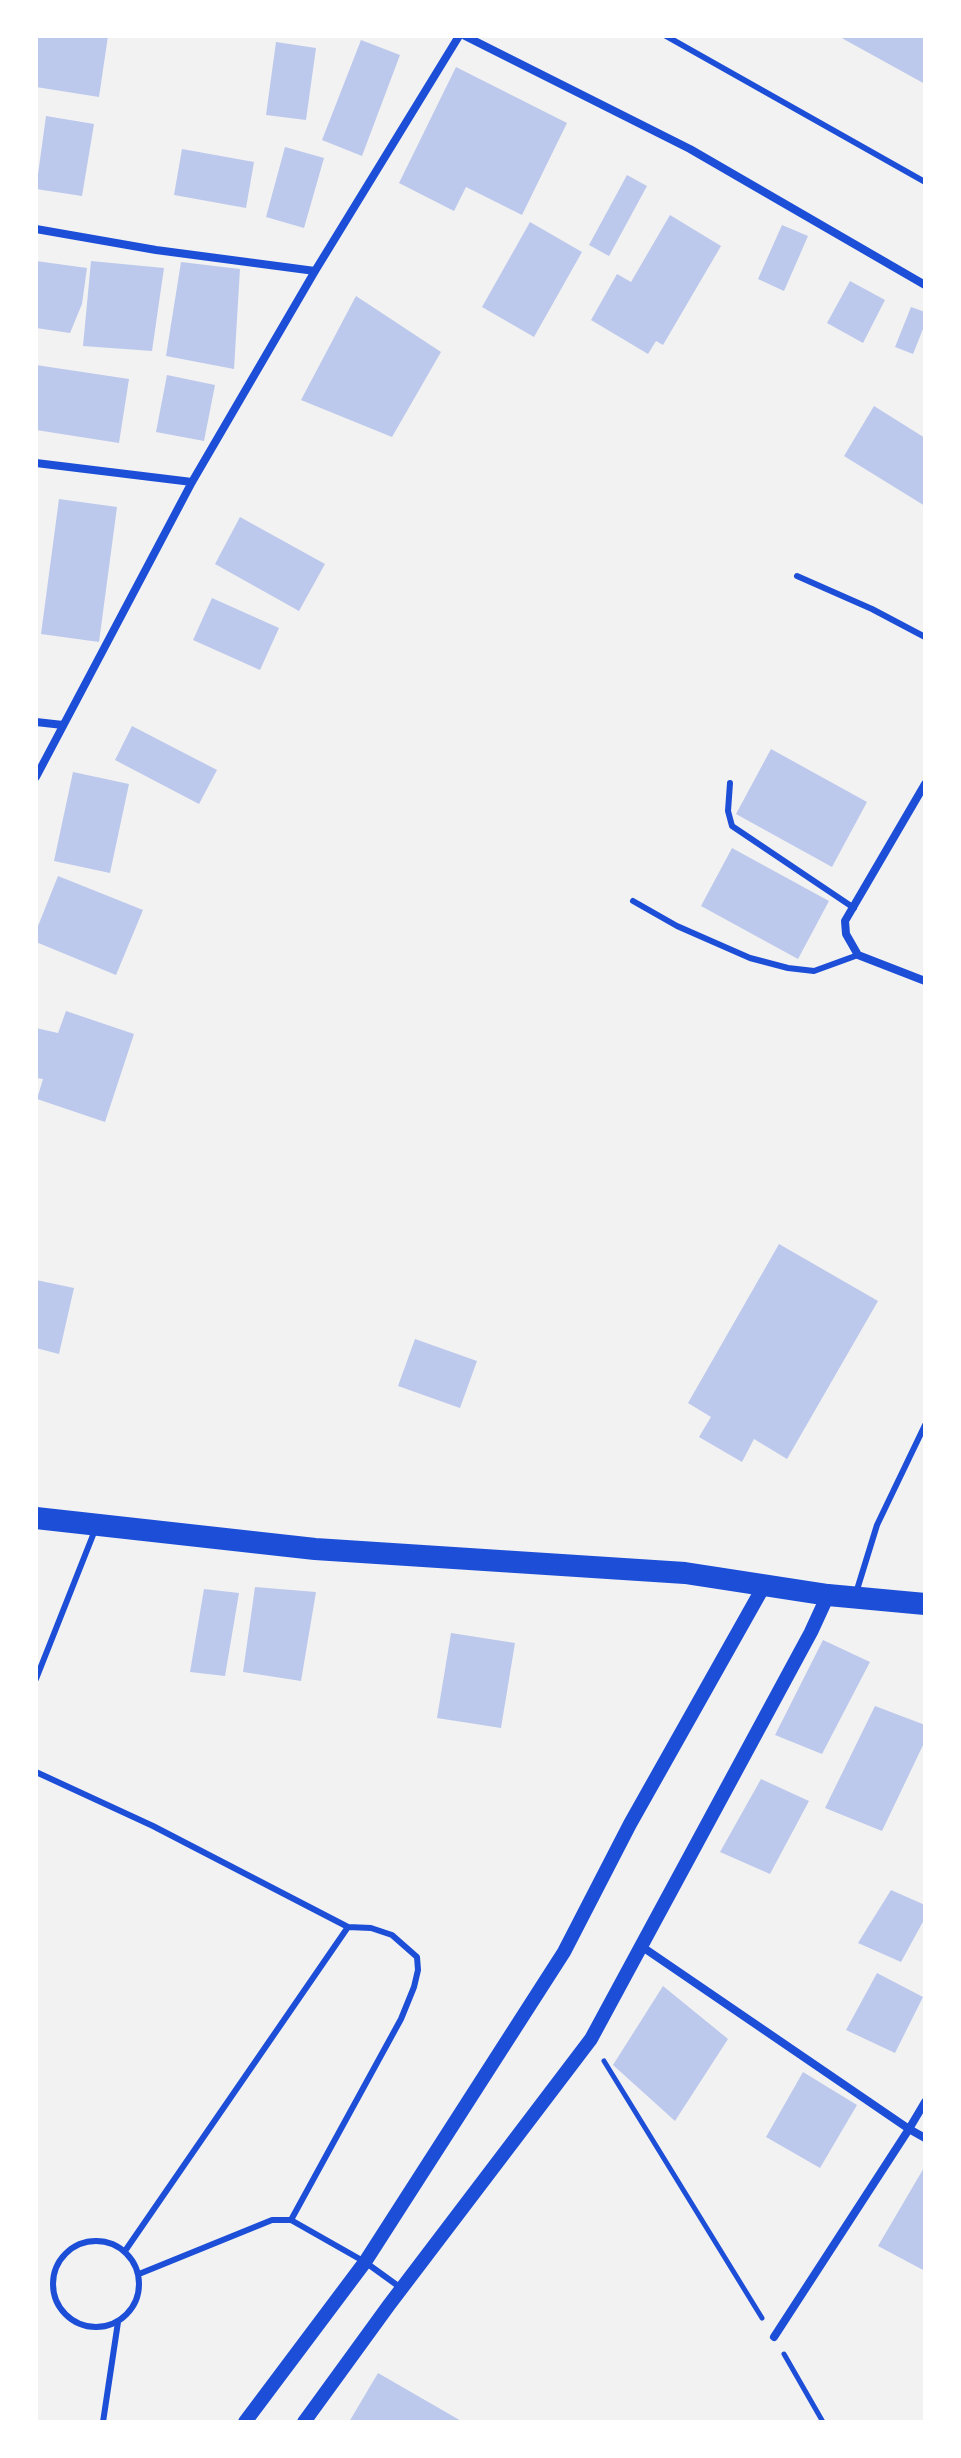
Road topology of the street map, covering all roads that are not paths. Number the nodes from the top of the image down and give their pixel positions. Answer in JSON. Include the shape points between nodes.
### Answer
{"nodes":[{"id":1,"x":462,"y":36,"type":"edge"},
{"id":2,"x":666,"y":36,"type":"edge"},
{"id":3,"x":925,"y":169,"type":"edge"},
{"id":4,"x":922,"y":181,"type":"edge"},
{"id":5,"x":36,"y":229,"type":"edge"},
{"id":6,"x":315,"y":271,"type":"junction"},
{"id":7,"x":925,"y":285,"type":"edge"},
{"id":8,"x":36,"y":463,"type":"edge"},
{"id":9,"x":192,"y":482,"type":"junction"},
{"id":10,"x":797,"y":576,"type":"dead end"},
{"id":11,"x":925,"y":637,"type":"edge"},
{"id":12,"x":36,"y":722,"type":"edge"},
{"id":13,"x":63,"y":725,"type":"junction"},
{"id":14,"x":36,"y":777,"type":"edge"},
{"id":15,"x":730,"y":783,"type":"dead end"},
{"id":16,"x":925,"y":784,"type":"edge"},
{"id":17,"x":633,"y":901,"type":"dead end"},
{"id":18,"x":854,"y":908,"type":"junction"},
{"id":19,"x":858,"y":955,"type":"junction"},
{"id":20,"x":925,"y":981,"type":"edge"},
{"id":21,"x":925,"y":1425,"type":"edge"},
{"id":22,"x":36,"y":1518,"type":"edge"},
{"id":23,"x":98,"y":1523,"type":"junction"},
{"id":24,"x":765,"y":1584,"type":"junction"},
{"id":25,"x":828,"y":1595,"type":"junction"},
{"id":26,"x":855,"y":1597,"type":"junction"},
{"id":27,"x":925,"y":1604,"type":"edge"},
{"id":28,"x":36,"y":1679,"type":"edge"},
{"id":29,"x":36,"y":1772,"type":"edge"},
{"id":30,"x":348,"y":1927,"type":"junction"},
{"id":31,"x":641,"y":1946,"type":"junction"},
{"id":32,"x":925,"y":2102,"type":"edge"},
{"id":33,"x":909,"y":2129,"type":"junction"},
{"id":34,"x":925,"y":2138,"type":"edge"},
{"id":35,"x":291,"y":2220,"type":"junction"},
{"id":36,"x":125,"y":2251,"type":"junction"},
{"id":37,"x":365,"y":2262,"type":"junction"},
{"id":38,"x":139,"y":2274,"type":"junction"},
{"id":39,"x":402,"y":2288,"type":"junction"},
{"id":40,"x":118,"y":2322,"type":"junction"},
{"id":41,"x":774,"y":2337,"type":"road end"},
{"id":42,"x":103,"y":2422,"type":"edge"},
{"id":43,"x":245,"y":2422,"type":"edge"},
{"id":44,"x":304,"y":2422,"type":"edge"}],
"edges":[{"from":1,"to":6,"type":"street"},
{"from":1,"to":7,"type":"street","via":[[690,149]]},
{"from":2,"to":4,"type":"lane"},
{"from":3,"to":4,"type":"lane"},
{"from":5,"to":6,"type":"street"},
{"from":6,"to":9,"type":"street"},
{"from":8,"to":9,"type":"street"},
{"from":9,"to":13,"type":"street"},
{"from":10,"to":11,"type":"lane"},
{"from":12,"to":13,"type":"street"},
{"from":13,"to":14,"type":"street"},
{"from":15,"to":18,"type":"lane","via":[[732,826]]},
{"from":16,"to":18,"type":"street"},
{"from":17,"to":19,"type":"lane","via":[[750,958],[788,968],[814,971]]},
{"from":18,"to":19,"type":"street","via":[[845,921],[846,934]]},
{"from":19,"to":20,"type":"street"},
{"from":21,"to":26,"type":"lane","via":[[877,1525]]},
{"from":22,"to":23,"type":"highway"},
{"from":23,"to":24,"type":"highway","via":[[315,1549],[685,1573]]},
{"from":23,"to":28,"type":"lane"},
{"from":24,"to":25,"type":"highway"},
{"from":24,"to":37,"type":"street","via":[[564,1952]]},
{"from":25,"to":26,"type":"highway"},
{"from":25,"to":31,"type":"street"},
{"from":26,"to":27,"type":"highway"},
{"from":29,"to":30,"type":"lane"},
{"from":30,"to":35,"type":"lane","via":[[392,1935],[417,1957],[418,1970],[401,2019]]},
{"from":30,"to":36,"type":"lane"},
{"from":31,"to":33,"type":"street"},
{"from":31,"to":39,"type":"street","via":[[591,2039]]},
{"from":32,"to":33,"type":"street"},
{"from":33,"to":34,"type":"street"},
{"from":33,"to":41,"type":"street"},
{"from":35,"to":37,"type":"lane"},
{"from":35,"to":38,"type":"lane","via":[[272,2220]]},
{"from":36,"to":38,"type":"lane"},
{"from":36,"to":40,"type":"lane","via":[[100,2240],[73,2246],[55,2266],[52,2293],[66,2317],[91,2328]]},
{"from":37,"to":39,"type":"lane"},
{"from":37,"to":43,"type":"street"},
{"from":38,"to":40,"type":"lane","via":[[136,2302]]},
{"from":39,"to":44,"type":"street"},
{"from":40,"to":42,"type":"lane"}]}
